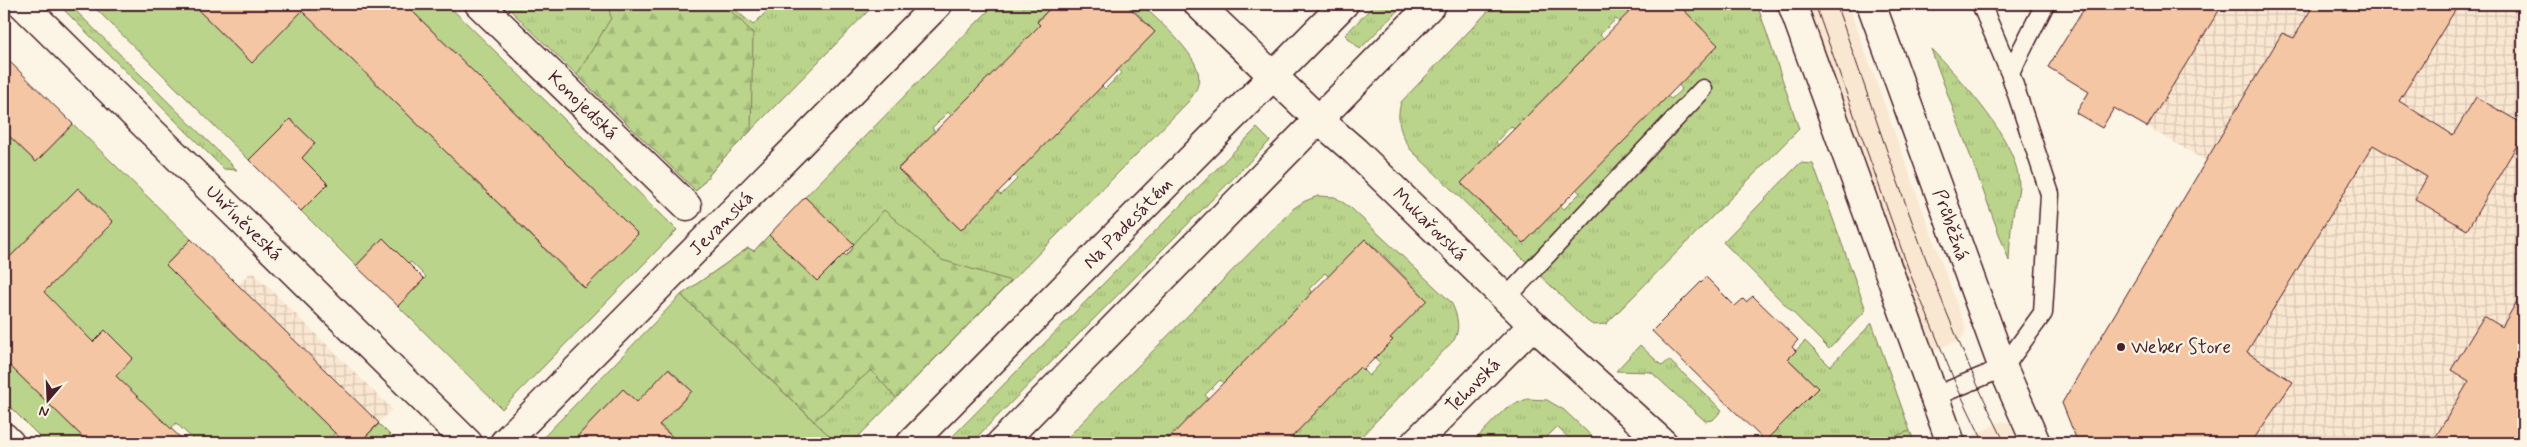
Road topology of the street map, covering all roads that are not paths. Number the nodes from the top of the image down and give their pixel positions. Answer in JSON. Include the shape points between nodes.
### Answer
{"nodes":[{"id":1,"x":22,"y":4,"type":"edge"},
{"id":2,"x":479,"y":4,"type":"edge"},
{"id":3,"x":938,"y":4,"type":"edge"},
{"id":4,"x":1198,"y":4,"type":"edge"},
{"id":5,"x":1344,"y":4,"type":"edge"},
{"id":6,"x":1432,"y":4,"type":"edge"},
{"id":7,"x":1792,"y":4,"type":"edge"},
{"id":8,"x":1871,"y":4,"type":"edge"},
{"id":9,"x":1981,"y":4,"type":"edge"},
{"id":10,"x":2046,"y":4,"type":"edge"},
{"id":11,"x":2010,"y":73,"type":"junction"},
{"id":12,"x":1273,"y":76,"type":"junction"},
{"id":13,"x":1702,"y":89,"type":"dead end"},
{"id":14,"x":1318,"y":119,"type":"junction"},
{"id":15,"x":687,"y":206,"type":"dead end"},
{"id":16,"x":1506,"y":298,"type":"junction"},
{"id":17,"x":1533,"y":326,"type":"junction"},
{"id":18,"x":2003,"y":368,"type":"junction"},
{"id":19,"x":1933,"y":397,"type":"junction"},
{"id":20,"x":4,"y":437,"type":"edge"},
{"id":21,"x":10,"y":443,"type":"edge"},
{"id":22,"x":468,"y":443,"type":"edge"},
{"id":23,"x":504,"y":443,"type":"edge"},
{"id":24,"x":912,"y":443,"type":"edge"},
{"id":25,"x":1001,"y":443,"type":"edge"},
{"id":26,"x":1415,"y":443,"type":"edge"},
{"id":27,"x":1664,"y":443,"type":"edge"},
{"id":28,"x":1952,"y":443,"type":"edge"},
{"id":29,"x":2036,"y":443,"type":"edge"}],
"edges":[{"from":1,"to":22,"type":"street","name":"Uhříněveská"},
{"from":2,"to":15,"type":"street","name":"Konojedská"},
{"from":3,"to":23,"type":"street","name":"Jevanská"},
{"from":4,"to":12,"type":"street","name":"Mukařovská"},
{"from":5,"to":12,"type":"street","name":"Na Padesátém"},
{"from":6,"to":14,"type":"street"},
{"from":7,"to":19,"type":"street"},
{"from":8,"to":18,"type":"street","name":"Průběžná"},
{"from":9,"to":11,"type":"lane"},
{"from":10,"to":11,"type":"lane"},
{"from":11,"to":18,"type":"lane","via":[[2050,194],[2043,313]]},
{"from":12,"to":14,"type":"street","name":"Mukařovská"},
{"from":12,"to":24,"type":"street","name":"Na Padesátém"},
{"from":13,"to":16,"type":"lane"},
{"from":14,"to":16,"type":"street","name":"Mukařovská","via":[[1356,151]]},
{"from":14,"to":25,"type":"street"},
{"from":16,"to":17,"type":"street","name":"Mukařovská"},
{"from":17,"to":26,"type":"street","name":"Tehovská"},
{"from":17,"to":27,"type":"street","name":"Mukařovská"},
{"from":18,"to":19,"type":"lane"},
{"from":18,"to":29,"type":"street","name":"Průběžná"},
{"from":19,"to":28,"type":"street"},
{"from":20,"to":21,"type":"street"}]}
